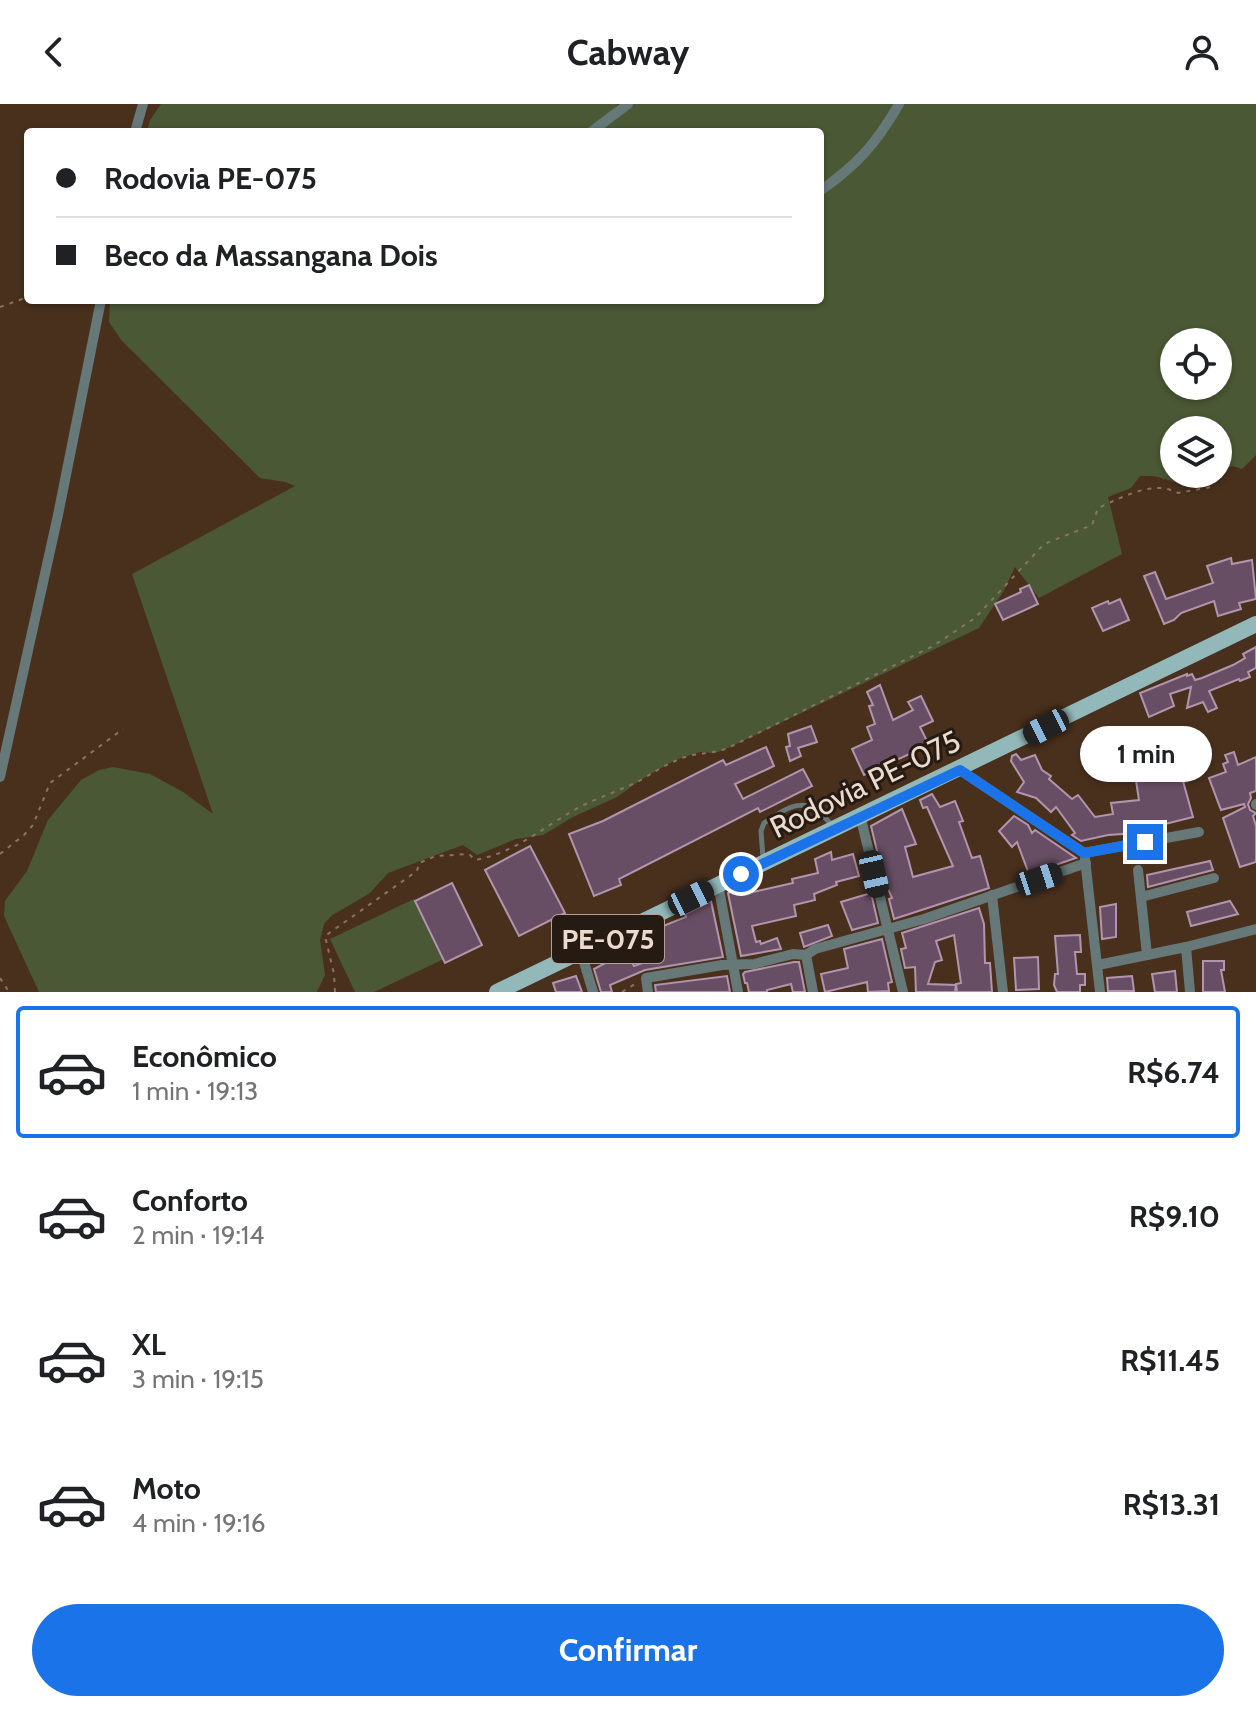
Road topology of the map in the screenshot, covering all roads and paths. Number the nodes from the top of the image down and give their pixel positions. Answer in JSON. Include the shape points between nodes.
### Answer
{"nodes":[{"id":1,"x":143,"y":104,"type":"edge"},
{"id":2,"x":628,"y":104,"type":"edge"},
{"id":3,"x":899,"y":104,"type":"edge"},
{"id":4,"x":136,"y":128,"type":"edge"},
{"id":5,"x":596,"y":128,"type":"edge"},
{"id":6,"x":824,"y":188,"type":"edge"},
{"id":7,"x":24,"y":298,"type":"edge"},
{"id":8,"x":100,"y":304,"type":"edge"},
{"id":9,"x":0,"y":307,"type":"edge"},
{"id":10,"x":1206,"y":488,"type":"edge"},
{"id":11,"x":1256,"y":624,"type":"edge"},
{"id":12,"x":123,"y":729,"type":"dead end"},
{"id":13,"x":960,"y":770,"type":"junction"},
{"id":14,"x":0,"y":777,"type":"edge"},
{"id":15,"x":861,"y":819,"type":"junction"},
{"id":16,"x":837,"y":830,"type":"junction"},
{"id":17,"x":1199,"y":832,"type":"dead end"},
{"id":18,"x":0,"y":854,"type":"edge"},
{"id":19,"x":1085,"y":858,"type":"junction"},
{"id":20,"x":763,"y":863,"type":"junction"},
{"id":21,"x":1138,"y":870,"type":"dead end"},
{"id":22,"x":1214,"y":878,"type":"dead end"},
{"id":23,"x":718,"y":884,"type":"junction"},
{"id":24,"x":992,"y":895,"type":"junction"},
{"id":25,"x":1141,"y":897,"type":"junction"},
{"id":26,"x":1256,"y":929,"type":"edge"},
{"id":27,"x":887,"y":930,"type":"junction"},
{"id":28,"x":1186,"y":947,"type":"junction"},
{"id":29,"x":581,"y":952,"type":"junction"},
{"id":30,"x":806,"y":955,"type":"junction"},
{"id":31,"x":1147,"y":955,"type":"junction"},
{"id":32,"x":1098,"y":965,"type":"junction"},
{"id":33,"x":733,"y":966,"type":"junction"},
{"id":34,"x":0,"y":978,"type":"edge"},
{"id":35,"x":646,"y":978,"type":"junction"},
{"id":36,"x":9,"y":992,"type":"edge"},
{"id":37,"x":335,"y":992,"type":"edge"},
{"id":38,"x":497,"y":992,"type":"edge"},
{"id":39,"x":593,"y":992,"type":"edge"},
{"id":40,"x":622,"y":992,"type":"edge"},
{"id":41,"x":648,"y":992,"type":"edge"},
{"id":42,"x":738,"y":992,"type":"edge"},
{"id":43,"x":813,"y":992,"type":"edge"},
{"id":44,"x":903,"y":992,"type":"edge"},
{"id":45,"x":1003,"y":992,"type":"edge"},
{"id":46,"x":1100,"y":992,"type":"edge"},
{"id":47,"x":1190,"y":992,"type":"edge"}],
"edges":[{"from":1,"to":4,"type":"street"},
{"from":2,"to":5,"type":"street"},
{"from":3,"to":6,"type":"street","via":[[881,136]]},
{"from":7,"to":9,"type":"path"},
{"from":8,"to":14,"type":"street"},
{"from":10,"to":37,"type":"path","via":[[1178,493],[1153,488],[1098,508],[1092,525],[1044,544],[975,618],[910,659],[728,748],[675,760],[488,858],[451,854],[419,863],[417,871],[325,936]]},
{"from":11,"to":13,"type":"main road","name":"Rodovia PE-075","number":"PE-075"},
{"from":12,"to":18,"type":"path","via":[[50,783],[33,825]]},
{"from":13,"to":15,"type":"main road","name":"Rodovia PE-075","number":"PE-075"},
{"from":13,"to":19,"type":"street"},
{"from":15,"to":16,"type":"main road","name":"Rodovia PE-075","number":"PE-075"},
{"from":15,"to":27,"type":"street"},
{"from":16,"to":20,"type":"main road","name":"Rodovia PE-075","number":"PE-075"},
{"from":16,"to":20,"type":"lane","via":[[816,808],[795,806],[764,823]]},
{"from":17,"to":19,"type":"street"},
{"from":19,"to":24,"type":"street"},
{"from":19,"to":32,"type":"street"},
{"from":20,"to":23,"type":"main road","name":"Rodovia PE-075","number":"PE-075"},
{"from":21,"to":25,"type":"street"},
{"from":22,"to":25,"type":"street"},
{"from":23,"to":29,"type":"main road","name":"Rodovia PE-075","number":"PE-075"},
{"from":23,"to":33,"type":"street"},
{"from":24,"to":27,"type":"street"},
{"from":24,"to":45,"type":"street"},
{"from":25,"to":31,"type":"street"},
{"from":26,"to":28,"type":"street"},
{"from":27,"to":30,"type":"street"},
{"from":27,"to":44,"type":"street"},
{"from":28,"to":31,"type":"street"},
{"from":28,"to":47,"type":"street"},
{"from":29,"to":38,"type":"main road","name":"Rodovia PE-075","number":"PE-075"},
{"from":29,"to":39,"type":"street"},
{"from":30,"to":33,"type":"street"},
{"from":30,"to":43,"type":"street"},
{"from":31,"to":32,"type":"street"},
{"from":32,"to":46,"type":"street"},
{"from":33,"to":35,"type":"street"},
{"from":33,"to":42,"type":"street"},
{"from":34,"to":36,"type":"path"},
{"from":35,"to":40,"type":"path"},
{"from":35,"to":41,"type":"street"}]}
